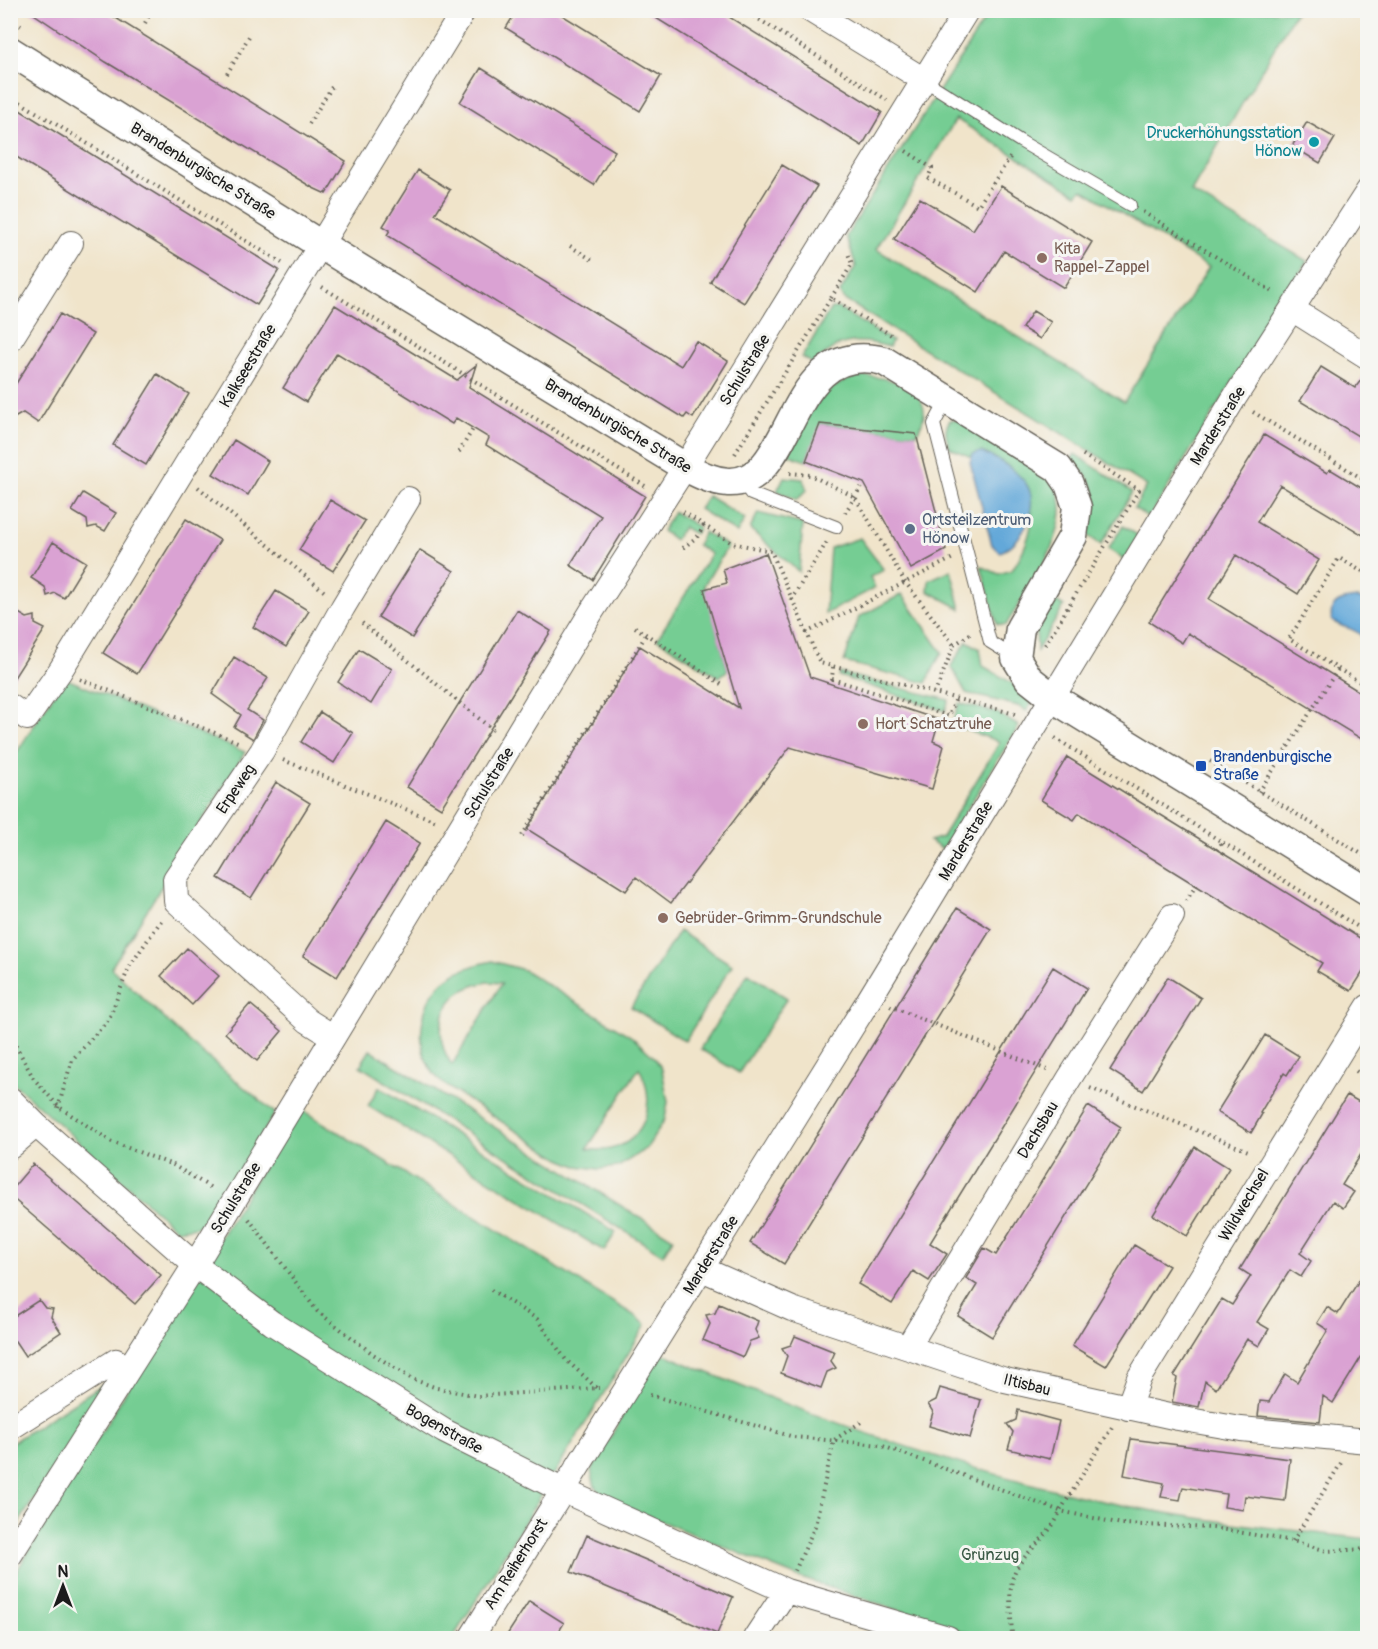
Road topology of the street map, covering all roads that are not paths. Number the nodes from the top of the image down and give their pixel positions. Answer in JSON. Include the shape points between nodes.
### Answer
{"nodes":[{"id":1,"x":465,"y":10,"type":"edge"},
{"id":2,"x":810,"y":10,"type":"edge"},
{"id":3,"x":967,"y":10,"type":"edge"},
{"id":4,"x":10,"y":51,"type":"edge"},
{"id":5,"x":924,"y":80,"type":"junction"},
{"id":6,"x":1368,"y":191,"type":"edge"},
{"id":7,"x":1130,"y":205,"type":"road end"},
{"id":8,"x":71,"y":243,"type":"dead end"},
{"id":9,"x":321,"y":245,"type":"junction"},
{"id":10,"x":1292,"y":309,"type":"junction"},
{"id":11,"x":10,"y":340,"type":"edge"},
{"id":12,"x":1368,"y":357,"type":"edge"},
{"id":13,"x":947,"y":400,"type":"junction"},
{"id":14,"x":685,"y":467,"type":"junction"},
{"id":15,"x":740,"y":479,"type":"junction"},
{"id":16,"x":408,"y":499,"type":"dead end"},
{"id":17,"x":836,"y":527,"type":"dead end"},
{"id":18,"x":1016,"y":658,"type":"junction"},
{"id":19,"x":1053,"y":698,"type":"junction"},
{"id":20,"x":19,"y":712,"type":"edge"},
{"id":21,"x":1368,"y":892,"type":"edge"},
{"id":22,"x":1172,"y":916,"type":"dead end"},
{"id":23,"x":1368,"y":1007,"type":"edge"},
{"id":24,"x":332,"y":1036,"type":"junction"},
{"id":25,"x":10,"y":1099,"type":"edge"},
{"id":26,"x":36,"y":1125,"type":"junction"},
{"id":27,"x":10,"y":1147,"type":"edge"},
{"id":28,"x":195,"y":1265,"type":"junction"},
{"id":29,"x":702,"y":1269,"type":"junction"},
{"id":30,"x":908,"y":1347,"type":"junction"},
{"id":31,"x":128,"y":1368,"type":"junction"},
{"id":32,"x":1128,"y":1408,"type":"junction"},
{"id":33,"x":10,"y":1428,"type":"edge"},
{"id":34,"x":1357,"y":1440,"type":"edge"},
{"id":35,"x":562,"y":1490,"type":"junction"},
{"id":36,"x":11,"y":1555,"type":"edge"},
{"id":37,"x":786,"y":1591,"type":"junction"},
{"id":38,"x":471,"y":1638,"type":"edge"},
{"id":39,"x":755,"y":1638,"type":"edge"},
{"id":40,"x":948,"y":1638,"type":"edge"}],
"edges":[{"from":1,"to":9,"type":"street","name":"Kalkseestraße"},
{"from":2,"to":5,"type":"street"},
{"from":3,"to":5,"type":"street","name":"Schulstraße"},
{"from":4,"to":9,"type":"street","name":"Brandenburgische Straße"},
{"from":5,"to":7,"type":"lane"},
{"from":5,"to":14,"type":"street","name":"Schulstraße"},
{"from":6,"to":10,"type":"street","name":"Marderstraße"},
{"from":8,"to":11,"type":"street"},
{"from":9,"to":14,"type":"street","name":"Brandenburgische Straße"},
{"from":9,"to":20,"type":"street","name":"Kalkseestraße","via":[[60,671]]},
{"from":10,"to":12,"type":"street"},
{"from":10,"to":19,"type":"street","name":"Marderstraße"},
{"from":13,"to":15,"type":"street","via":[[884,361],[853,358],[835,364],[817,377],[762,470]]},
{"from":13,"to":18,"type":"lane","via":[[934,424],[990,642]]},
{"from":13,"to":18,"type":"street","via":[[1058,468],[1077,507],[1073,536],[1020,628]]},
{"from":14,"to":15,"type":"street","name":"Brandenburgische Straße","via":[[706,478],[730,482]]},
{"from":14,"to":24,"type":"street","name":"Schulstraße","via":[[592,611]]},
{"from":15,"to":17,"type":"lane","via":[[751,494]]},
{"from":16,"to":24,"type":"street","name":"Erpeweg","via":[[262,751],[175,879],[176,901],[308,1021]]},
{"from":18,"to":19,"type":"street","via":[[1029,679]]},
{"from":19,"to":21,"type":"street"},
{"from":19,"to":29,"type":"street","name":"Marderstraße"},
{"from":22,"to":30,"type":"street","name":"Dachsbau"},
{"from":23,"to":32,"type":"street","name":"Wildwechsel","via":[[1139,1377]]},
{"from":24,"to":28,"type":"street","name":"Schulstraße"},
{"from":25,"to":26,"type":"street","name":"Bogenstraße"},
{"from":26,"to":27,"type":"street"},
{"from":26,"to":28,"type":"street","name":"Bogenstraße"},
{"from":28,"to":31,"type":"street","name":"Schulstraße"},
{"from":28,"to":35,"type":"street","name":"Bogenstraße","via":[[272,1323],[369,1386],[444,1431]]},
{"from":29,"to":30,"type":"street","name":"Iltisbau","via":[[792,1309]]},
{"from":29,"to":35,"type":"street","name":"Marderstraße"},
{"from":30,"to":32,"type":"street","name":"Iltisbau","via":[[1005,1380]]},
{"from":31,"to":33,"type":"street","via":[[116,1361]]},
{"from":31,"to":36,"type":"street","name":"Schulstraße"},
{"from":32,"to":34,"type":"street","name":"Iltisbau","via":[[1241,1429]]},
{"from":35,"to":37,"type":"street","name":"Bogenstraße"},
{"from":35,"to":38,"type":"street","name":"Am Reiherhorst"},
{"from":37,"to":39,"type":"street"},
{"from":37,"to":40,"type":"street","name":"Bogenstraße"}]}
